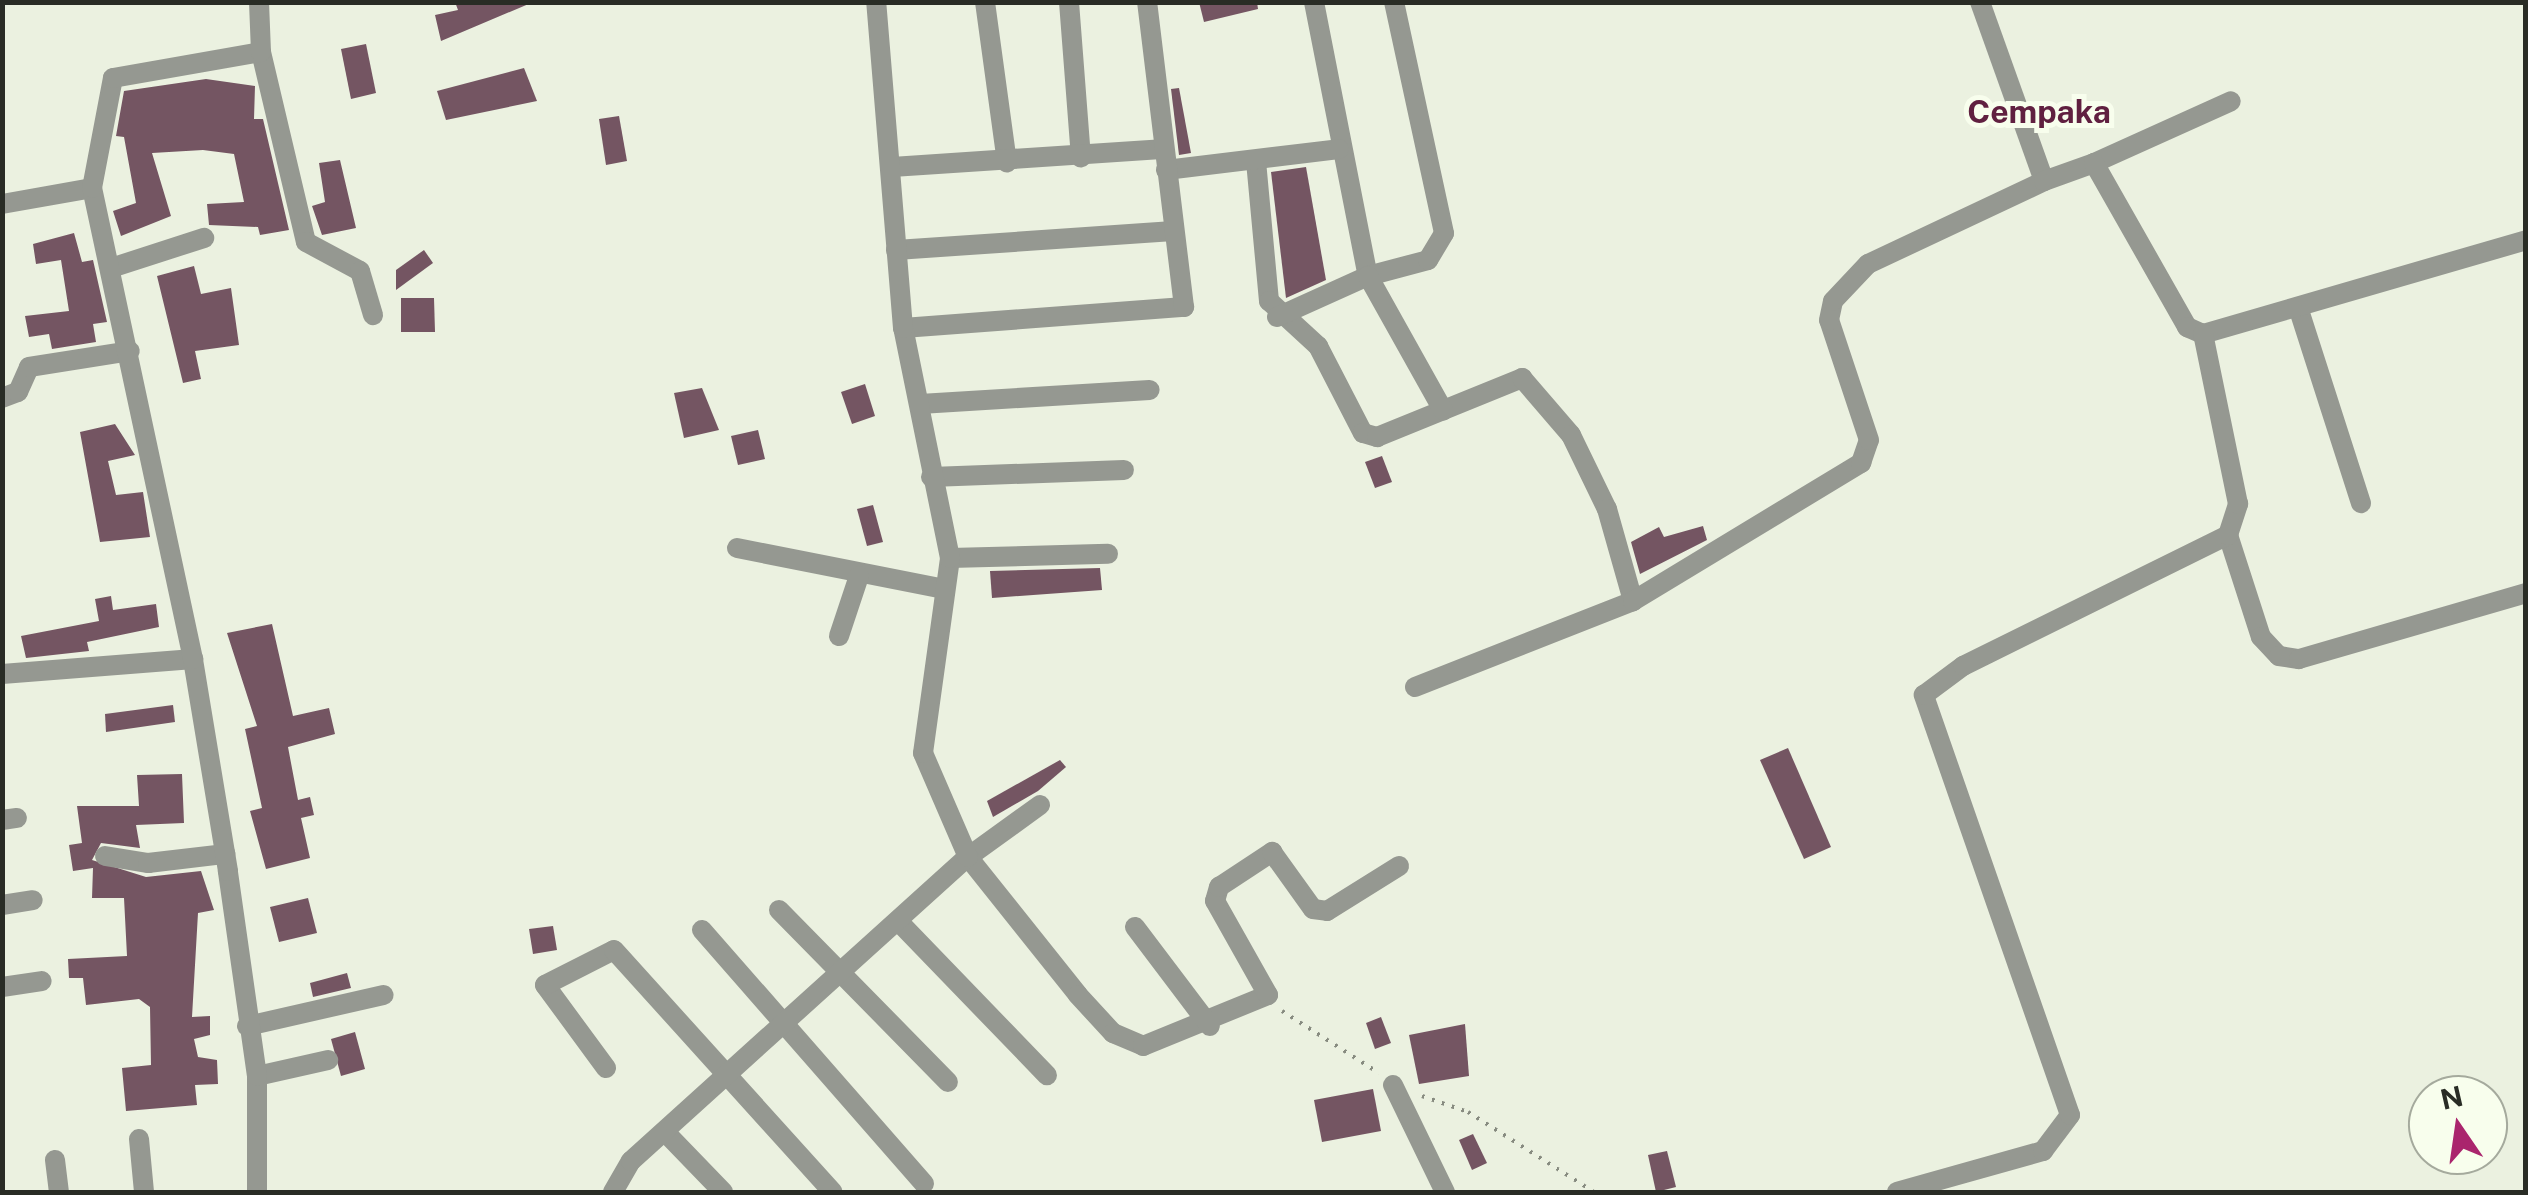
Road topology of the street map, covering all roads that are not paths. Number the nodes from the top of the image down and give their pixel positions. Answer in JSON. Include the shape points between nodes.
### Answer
{"nodes":[{"id":1,"x":259,"y":2,"type":"edge"},
{"id":2,"x":876,"y":2,"type":"edge"},
{"id":3,"x":985,"y":2,"type":"edge"},
{"id":4,"x":1069,"y":2,"type":"edge"},
{"id":5,"x":1147,"y":2,"type":"edge"},
{"id":6,"x":1314,"y":2,"type":"edge"},
{"id":7,"x":1394,"y":2,"type":"edge"},
{"id":8,"x":1980,"y":2,"type":"edge"},
{"id":9,"x":261,"y":52,"type":"junction"},
{"id":10,"x":2231,"y":101,"type":"dead end"},
{"id":11,"x":1339,"y":149,"type":"junction"},
{"id":12,"x":1081,"y":158,"type":"junction"},
{"id":13,"x":1163,"y":159,"type":"junction"},
{"id":14,"x":1256,"y":161,"type":"junction"},
{"id":15,"x":1007,"y":162,"type":"junction"},
{"id":16,"x":2094,"y":163,"type":"junction"},
{"id":17,"x":892,"y":167,"type":"junction"},
{"id":18,"x":2044,"y":181,"type":"junction"},
{"id":19,"x":92,"y":188,"type":"junction"},
{"id":20,"x":2,"y":204,"type":"edge"},
{"id":21,"x":1173,"y":230,"type":"junction"},
{"id":22,"x":204,"y":238,"type":"dead end"},
{"id":23,"x":2526,"y":240,"type":"edge"},
{"id":24,"x":896,"y":250,"type":"junction"},
{"id":25,"x":111,"y":268,"type":"junction"},
{"id":26,"x":1368,"y":276,"type":"junction"},
{"id":27,"x":2298,"y":307,"type":"junction"},
{"id":28,"x":373,"y":316,"type":"dead end"},
{"id":29,"x":1277,"y":317,"type":"junction"},
{"id":30,"x":903,"y":328,"type":"junction"},
{"id":31,"x":2203,"y":334,"type":"junction"},
{"id":32,"x":130,"y":351,"type":"junction"},
{"id":33,"x":1150,"y":390,"type":"dead end"},
{"id":34,"x":2,"y":398,"type":"edge"},
{"id":35,"x":920,"y":404,"type":"junction"},
{"id":36,"x":1442,"y":410,"type":"junction"},
{"id":37,"x":1124,"y":470,"type":"dead end"},
{"id":38,"x":931,"y":476,"type":"junction"},
{"id":39,"x":2361,"y":503,"type":"dead end"},
{"id":40,"x":2228,"y":535,"type":"junction"},
{"id":41,"x":738,"y":548,"type":"dead end"},
{"id":42,"x":1108,"y":554,"type":"dead end"},
{"id":43,"x":950,"y":558,"type":"junction"},
{"id":44,"x":859,"y":576,"type":"junction"},
{"id":45,"x":944,"y":589,"type":"junction"},
{"id":46,"x":2526,"y":593,"type":"edge"},
{"id":47,"x":1633,"y":600,"type":"junction"},
{"id":48,"x":839,"y":636,"type":"dead end"},
{"id":49,"x":193,"y":659,"type":"junction"},
{"id":50,"x":2,"y":674,"type":"edge"},
{"id":51,"x":1415,"y":687,"type":"dead end"},
{"id":52,"x":1040,"y":805,"type":"dead end"},
{"id":53,"x":225,"y":854,"type":"junction"},
{"id":54,"x":105,"y":856,"type":"dead end"},
{"id":55,"x":968,"y":857,"type":"junction"},
{"id":56,"x":1399,"y":866,"type":"dead end"},
{"id":57,"x":33,"y":900,"type":"dead end"},
{"id":58,"x":2,"y":904,"type":"edge"},
{"id":59,"x":779,"y":910,"type":"dead end"},
{"id":60,"x":899,"y":922,"type":"junction"},
{"id":61,"x":1135,"y":927,"type":"dead end"},
{"id":62,"x":702,"y":930,"type":"dead end"},
{"id":63,"x":844,"y":971,"type":"junction"},
{"id":64,"x":42,"y":982,"type":"dead end"},
{"id":65,"x":2,"y":988,"type":"edge"},
{"id":66,"x":384,"y":995,"type":"dead end"},
{"id":67,"x":247,"y":1026,"type":"junction"},
{"id":68,"x":1210,"y":1026,"type":"junction"},
{"id":69,"x":786,"y":1028,"type":"junction"},
{"id":70,"x":328,"y":1060,"type":"dead end"},
{"id":71,"x":606,"y":1068,"type":"dead end"},
{"id":72,"x":257,"y":1076,"type":"junction"},
{"id":73,"x":1048,"y":1076,"type":"dead end"},
{"id":74,"x":729,"y":1081,"type":"junction"},
{"id":75,"x":948,"y":1082,"type":"dead end"},
{"id":76,"x":1393,"y":1085,"type":"road end"},
{"id":77,"x":668,"y":1134,"type":"junction"},
{"id":78,"x":139,"y":1138,"type":"dead end"},
{"id":79,"x":54,"y":1160,"type":"dead end"},
{"id":80,"x":924,"y":1184,"type":"dead end"},
{"id":81,"x":59,"y":1192,"type":"edge"},
{"id":82,"x":144,"y":1192,"type":"edge"},
{"id":83,"x":256,"y":1192,"type":"edge"},
{"id":84,"x":613,"y":1192,"type":"edge"},
{"id":85,"x":722,"y":1192,"type":"edge"},
{"id":86,"x":833,"y":1192,"type":"edge"},
{"id":87,"x":1445,"y":1192,"type":"edge"},
{"id":88,"x":1897,"y":1192,"type":"edge"}],
"edges":[{"from":1,"to":9,"type":"street"},
{"from":2,"to":17,"type":"street"},
{"from":3,"to":15,"type":"street"},
{"from":4,"to":12,"type":"street"},
{"from":5,"to":13,"type":"street"},
{"from":6,"to":11,"type":"street"},
{"from":7,"to":26,"type":"street","via":[[1444,234],[1428,260]]},
{"from":8,"to":18,"type":"street"},
{"from":9,"to":19,"type":"street","via":[[113,78]]},
{"from":9,"to":28,"type":"street","via":[[306,242],[360,271]]},
{"from":10,"to":16,"type":"street"},
{"from":11,"to":14,"type":"street"},
{"from":11,"to":26,"type":"street"},
{"from":12,"to":13,"type":"street"},
{"from":12,"to":15,"type":"street"},
{"from":13,"to":14,"type":"street"},
{"from":13,"to":21,"type":"street"},
{"from":14,"to":29,"type":"street"},
{"from":15,"to":17,"type":"street"},
{"from":16,"to":18,"type":"street"},
{"from":16,"to":31,"type":"street","via":[[2187,327]]},
{"from":17,"to":24,"type":"street"},
{"from":18,"to":47,"type":"street","via":[[1854,274],[1829,320],[1868,456]]},
{"from":19,"to":20,"type":"street"},
{"from":19,"to":25,"type":"street"},
{"from":21,"to":24,"type":"street"},
{"from":21,"to":30,"type":"street","via":[[1184,308]]},
{"from":22,"to":25,"type":"street"},
{"from":23,"to":27,"type":"street"},
{"from":24,"to":30,"type":"street"},
{"from":25,"to":32,"type":"street"},
{"from":26,"to":29,"type":"street"},
{"from":26,"to":36,"type":"street"},
{"from":27,"to":31,"type":"street"},
{"from":27,"to":39,"type":"street"},
{"from":29,"to":36,"type":"street","via":[[1318,346],[1370,437]]},
{"from":30,"to":35,"type":"street"},
{"from":31,"to":40,"type":"street","via":[[2238,504]]},
{"from":32,"to":34,"type":"street","via":[[29,367],[18,392]]},
{"from":32,"to":49,"type":"street"},
{"from":33,"to":35,"type":"street"},
{"from":35,"to":38,"type":"street"},
{"from":36,"to":47,"type":"street","via":[[1508,378],[1526,382],[1571,435],[1607,508]]},
{"from":37,"to":38,"type":"street"},
{"from":38,"to":43,"type":"street"},
{"from":40,"to":46,"type":"street","via":[[2261,636],[2280,656],[2299,659]]},
{"from":40,"to":88,"type":"street","via":[[1963,666],[1924,695],[2070,1114],[2042,1151]]},
{"from":41,"to":44,"type":"street"},
{"from":42,"to":43,"type":"street"},
{"from":43,"to":45,"type":"street"},
{"from":44,"to":45,"type":"street"},
{"from":44,"to":48,"type":"street"},
{"from":45,"to":55,"type":"street","via":[[923,753]]},
{"from":47,"to":51,"type":"street"},
{"from":49,"to":50,"type":"street"},
{"from":49,"to":53,"type":"street"},
{"from":52,"to":55,"type":"street"},
{"from":53,"to":54,"type":"street","via":[[148,863]]},
{"from":53,"to":67,"type":"street"},
{"from":55,"to":60,"type":"street"},
{"from":55,"to":68,"type":"street","via":[[1114,1033],[1143,1046]]},
{"from":56,"to":68,"type":"street","via":[[1328,911],[1313,908],[1272,852],[1216,891],[1268,983],[1254,1004]]},
{"from":57,"to":58,"type":"street"},
{"from":59,"to":63,"type":"street"},
{"from":60,"to":63,"type":"street"},
{"from":60,"to":73,"type":"street"},
{"from":61,"to":68,"type":"street"},
{"from":62,"to":69,"type":"street"},
{"from":63,"to":69,"type":"street"},
{"from":63,"to":75,"type":"street"},
{"from":64,"to":65,"type":"street"},
{"from":66,"to":67,"type":"street"},
{"from":67,"to":72,"type":"street"},
{"from":69,"to":74,"type":"street"},
{"from":69,"to":80,"type":"street"},
{"from":70,"to":72,"type":"street"},
{"from":71,"to":74,"type":"street","via":[[544,985],[614,950]]},
{"from":72,"to":83,"type":"street"},
{"from":74,"to":77,"type":"street"},
{"from":74,"to":86,"type":"street"},
{"from":76,"to":87,"type":"street"},
{"from":77,"to":84,"type":"street","via":[[617,1175]]},
{"from":77,"to":85,"type":"street"},
{"from":78,"to":82,"type":"street"},
{"from":79,"to":81,"type":"street"}]}
